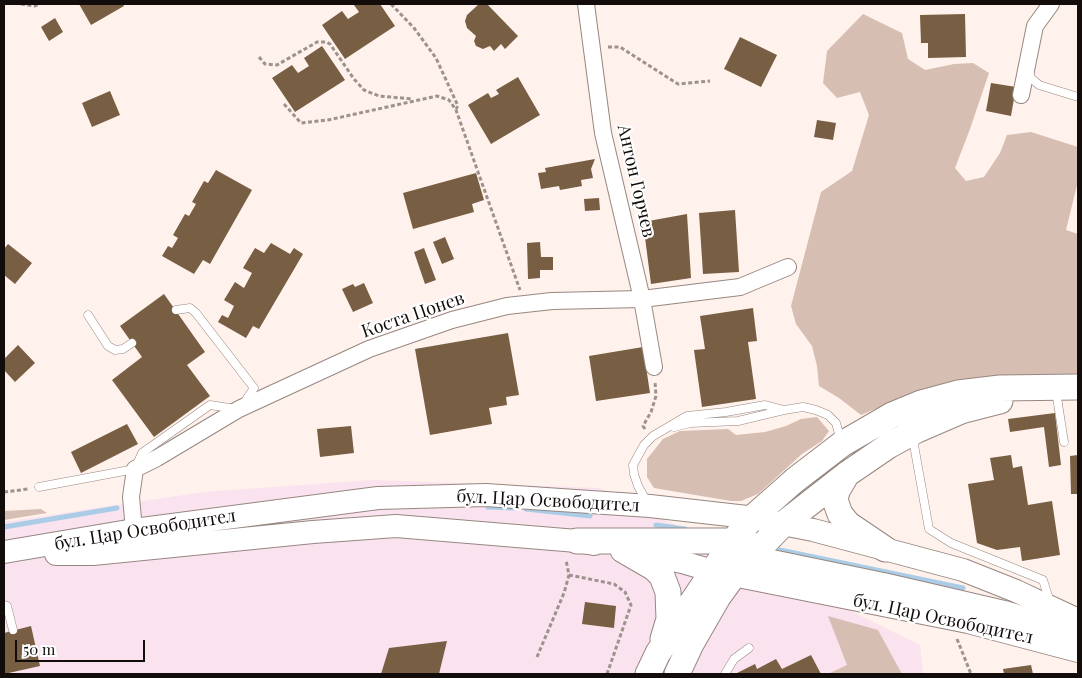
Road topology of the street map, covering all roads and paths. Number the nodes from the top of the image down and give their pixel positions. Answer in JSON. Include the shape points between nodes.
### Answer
{"nodes":[{"id":1,"x":21,"y":4,"type":"edge"},
{"id":2,"x":40,"y":4,"type":"edge"},
{"id":3,"x":391,"y":4,"type":"edge"},
{"id":4,"x":586,"y":4,"type":"edge"},
{"id":5,"x":1050,"y":4,"type":"edge"},
{"id":6,"x":592,"y":46,"type":"junction"},
{"id":7,"x":259,"y":57,"type":"dead end"},
{"id":8,"x":1027,"y":64,"type":"junction"},
{"id":9,"x":710,"y":81,"type":"dead end"},
{"id":10,"x":1021,"y":95,"type":"dead end"},
{"id":11,"x":1078,"y":97,"type":"edge"},
{"id":12,"x":416,"y":100,"type":"junction"},
{"id":13,"x":284,"y":104,"type":"dead end"},
{"id":14,"x":456,"y":110,"type":"junction"},
{"id":15,"x":788,"y":267,"type":"dead end"},
{"id":16,"x":642,"y":299,"type":"junction"},
{"id":17,"x":525,"y":304,"type":"junction"},
{"id":18,"x":176,"y":310,"type":"dead end"},
{"id":19,"x":88,"y":315,"type":"dead end"},
{"id":20,"x":132,"y":343,"type":"dead end"},
{"id":21,"x":654,"y":367,"type":"joint"},
{"id":22,"x":1071,"y":388,"type":"edge"},
{"id":23,"x":239,"y":409,"type":"junction"},
{"id":24,"x":642,"y":426,"type":"dead end"},
{"id":25,"x":918,"y":430,"type":"junction"},
{"id":26,"x":1064,"y":442,"type":"dead end"},
{"id":27,"x":842,"y":444,"type":"junction"},
{"id":28,"x":134,"y":469,"type":"junction"},
{"id":29,"x":847,"y":474,"type":"junction"},
{"id":30,"x":39,"y":488,"type":"joint"},
{"id":31,"x":4,"y":492,"type":"edge"},
{"id":32,"x":650,"y":506,"type":"junction"},
{"id":33,"x":752,"y":518,"type":"junction"},
{"id":34,"x":133,"y":523,"type":"junction"},
{"id":35,"x":783,"y":524,"type":"junction"},
{"id":36,"x":568,"y":540,"type":"junction"},
{"id":37,"x":733,"y":541,"type":"junction"},
{"id":38,"x":885,"y":549,"type":"junction"},
{"id":39,"x":622,"y":550,"type":"junction"},
{"id":40,"x":944,"y":553,"type":"junction"},
{"id":41,"x":4,"y":554,"type":"edge"},
{"id":42,"x":732,"y":568,"type":"junction"},
{"id":43,"x":569,"y":575,"type":"junction"},
{"id":44,"x":4,"y":605,"type":"edge"},
{"id":45,"x":948,"y":618,"type":"junction"},
{"id":46,"x":1078,"y":620,"type":"edge"},
{"id":47,"x":13,"y":630,"type":"dead end"},
{"id":48,"x":1078,"y":636,"type":"edge"},
{"id":49,"x":749,"y":648,"type":"dead end"},
{"id":50,"x":1078,"y":651,"type":"edge"},
{"id":51,"x":536,"y":657,"type":"dead end"},
{"id":52,"x":653,"y":663,"type":"edge"},
{"id":53,"x":607,"y":674,"type":"edge"},
{"id":54,"x":677,"y":674,"type":"edge"},
{"id":55,"x":725,"y":674,"type":"edge"},
{"id":56,"x":971,"y":674,"type":"edge"}],
"edges":[{"from":1,"to":2,"type":"path"},
{"from":3,"to":14,"type":"path","via":[[436,58],[458,106]]},
{"from":4,"to":6,"type":"street","name":"Антон Горчев"},
{"from":5,"to":8,"type":"street","via":[[1035,26]]},
{"from":6,"to":9,"type":"path","via":[[620,47],[678,84]]},
{"from":6,"to":16,"type":"street","name":"Антон Горчев","via":[[603,133]]},
{"from":7,"to":12,"type":"path","via":[[265,64],[277,65],[317,42],[326,42],[364,90],[379,96]]},
{"from":8,"to":10,"type":"street"},
{"from":8,"to":11,"type":"lane","via":[[1031,78],[1039,85]]},
{"from":12,"to":13,"type":"path","via":[[302,123]]},
{"from":12,"to":14,"type":"path","via":[[437,96],[449,100]]},
{"from":14,"to":17,"type":"path"},
{"from":15,"to":16,"type":"street","name":"Коста Цонев","via":[[740,287]]},
{"from":16,"to":17,"type":"street","name":"Коста Цонев"},
{"from":16,"to":21,"type":"street","name":"Антон Горчев"},
{"from":17,"to":23,"type":"street","name":"Коста Цонев","via":[[452,320],[369,349]]},
{"from":18,"to":23,"type":"lane","via":[[190,308],[196,313],[254,388]]},
{"from":19,"to":20,"type":"lane","via":[[108,346],[115,350]]},
{"from":21,"to":24,"type":"path","via":[[656,396]]},
{"from":22,"to":25,"type":"main road","via":[[1006,399],[961,411]]},
{"from":22,"to":26,"type":"lane"},
{"from":22,"to":27,"type":"main road","via":[[1000,388],[958,393],[892,415]]},
{"from":23,"to":28,"type":"street","name":"Коста Цонев"},
{"from":25,"to":29,"type":"main road"},
{"from":25,"to":40,"type":"lane","via":[[914,445],[929,528]]},
{"from":27,"to":32,"type":"lane","via":[[836,423],[828,415],[803,407],[784,410],[765,405],[687,416],[644,445],[634,465],[638,486]]},
{"from":27,"to":33,"type":"main road"},
{"from":28,"to":30,"type":"lane"},
{"from":28,"to":34,"type":"street","via":[[130,496]]},
{"from":29,"to":35,"type":"main road"},
{"from":29,"to":38,"type":"main road","via":[[835,500],[840,514],[848,524]]},
{"from":30,"to":31,"type":"path"},
{"from":32,"to":33,"type":"main road","name":"бул. Цар Освободител"},
{"from":32,"to":34,"type":"main road","name":"бул. Цар Освободител","via":[[486,495],[378,498]]},
{"from":33,"to":35,"type":"main road","name":"бул. Цар Освободител"},
{"from":33,"to":37,"type":"main road"},
{"from":34,"to":41,"type":"main road","name":"бул. Цар Освободител"},
{"from":35,"to":37,"type":"main road"},
{"from":35,"to":38,"type":"main road","name":"бул. Цар Освободител"},
{"from":35,"to":42,"type":"main road"},
{"from":36,"to":37,"type":"main road"},
{"from":36,"to":39,"type":"main road","name":"бул. Цар Освободител"},
{"from":36,"to":41,"type":"main road","name":"бул. Цар Освободител","via":[[396,526],[93,554]]},
{"from":36,"to":43,"type":"path"},
{"from":37,"to":42,"type":"main road"},
{"from":38,"to":40,"type":"main road","name":"бул. Цар Освободител"},
{"from":39,"to":42,"type":"main road","name":"бул. Цар Освободител"},
{"from":39,"to":52,"type":"main road","via":[[654,568],[662,576],[668,592],[669,619]]},
{"from":40,"to":46,"type":"main road","name":"бул. Цар Освободител","via":[[963,570]]},
{"from":42,"to":45,"type":"main road","name":"бул. Цар Освободител"},
{"from":42,"to":48,"type":"main road","via":[[876,584],[996,611]]},
{"from":42,"to":52,"type":"main road"},
{"from":42,"to":54,"type":"main road"},
{"from":43,"to":51,"type":"path"},
{"from":43,"to":53,"type":"path","via":[[614,584],[625,592],[631,605]]},
{"from":44,"to":47,"type":"lane"},
{"from":45,"to":50,"type":"main road","name":"бул. Цар Освободител"},
{"from":45,"to":56,"type":"path"},
{"from":49,"to":55,"type":"lane","via":[[734,658]]}]}
